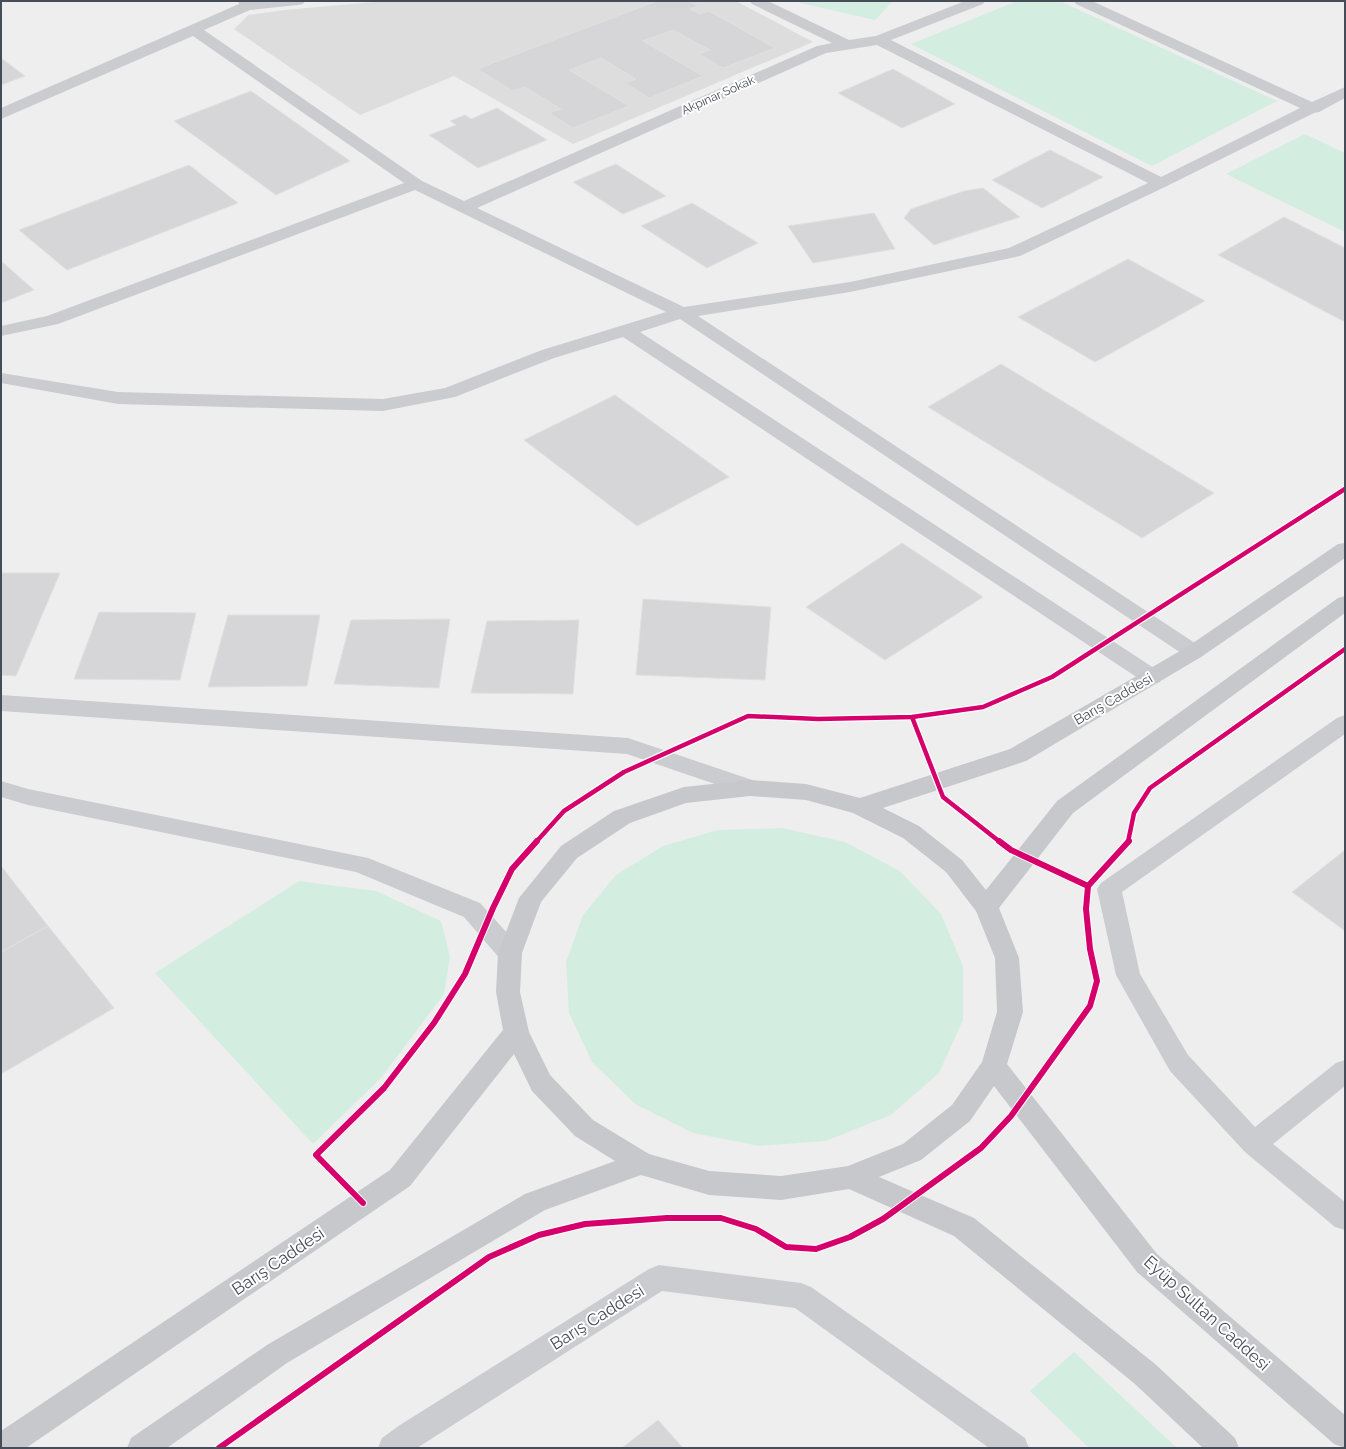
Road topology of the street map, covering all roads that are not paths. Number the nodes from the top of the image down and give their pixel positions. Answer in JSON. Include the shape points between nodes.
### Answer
{"nodes":[{"id":1,"x":298,"y":1,"type":"edge"},
{"id":2,"x":757,"y":1,"type":"edge"},
{"id":3,"x":978,"y":1,"type":"edge"},
{"id":4,"x":1081,"y":1,"type":"edge"},
{"id":5,"x":246,"y":4,"type":"edge"},
{"id":6,"x":194,"y":30,"type":"junction"},
{"id":7,"x":879,"y":40,"type":"junction"},
{"id":8,"x":845,"y":44,"type":"junction"},
{"id":9,"x":1345,"y":92,"type":"edge"},
{"id":10,"x":1314,"y":109,"type":"junction"},
{"id":11,"x":1,"y":114,"type":"edge"},
{"id":12,"x":1161,"y":183,"type":"junction"},
{"id":13,"x":416,"y":184,"type":"junction"},
{"id":14,"x":465,"y":207,"type":"junction"},
{"id":15,"x":682,"y":313,"type":"junction"},
{"id":16,"x":625,"y":330,"type":"junction"},
{"id":17,"x":1,"y":331,"type":"edge"},
{"id":18,"x":1,"y":378,"type":"edge"},
{"id":19,"x":1345,"y":549,"type":"edge"},
{"id":20,"x":1345,"y":603,"type":"edge"},
{"id":21,"x":1194,"y":652,"type":"junction"},
{"id":22,"x":1152,"y":677,"type":"junction"},
{"id":23,"x":1,"y":703,"type":"edge"},
{"id":24,"x":1343,"y":726,"type":"edge"},
{"id":25,"x":750,"y":788,"type":"junction"},
{"id":26,"x":1,"y":789,"type":"edge"},
{"id":27,"x":860,"y":807,"type":"junction"},
{"id":28,"x":986,"y":907,"type":"junction"},
{"id":29,"x":510,"y":953,"type":"junction"},
{"id":30,"x":516,"y":1032,"type":"junction"},
{"id":31,"x":994,"y":1066,"type":"junction"},
{"id":32,"x":1345,"y":1071,"type":"edge"},
{"id":33,"x":1254,"y":1144,"type":"junction"},
{"id":34,"x":641,"y":1163,"type":"junction"},
{"id":35,"x":850,"y":1177,"type":"junction"},
{"id":36,"x":1345,"y":1218,"type":"edge"},
{"id":37,"x":1345,"y":1434,"type":"edge"},
{"id":38,"x":998,"y":1444,"type":"edge"},
{"id":39,"x":1,"y":1448,"type":"edge"},
{"id":40,"x":142,"y":1448,"type":"edge"},
{"id":41,"x":393,"y":1448,"type":"edge"},
{"id":42,"x":1224,"y":1448,"type":"edge"}],
"edges":[{"from":1,"to":5,"type":"street"},
{"from":2,"to":8,"type":"street"},
{"from":3,"to":7,"type":"street","name":"Akpınar Sokak"},
{"from":4,"to":10,"type":"street"},
{"from":5,"to":6,"type":"street"},
{"from":6,"to":11,"type":"street"},
{"from":6,"to":13,"type":"street"},
{"from":7,"to":8,"type":"street","name":"Akpınar Sokak"},
{"from":7,"to":12,"type":"street"},
{"from":8,"to":14,"type":"street","name":"Akpınar Sokak","via":[[822,49]]},
{"from":9,"to":10,"type":"street"},
{"from":10,"to":12,"type":"street"},
{"from":12,"to":15,"type":"street","via":[[1014,252],[850,287]]},
{"from":13,"to":14,"type":"street"},
{"from":13,"to":17,"type":"street","via":[[52,320]]},
{"from":14,"to":15,"type":"street"},
{"from":15,"to":16,"type":"street"},
{"from":15,"to":21,"type":"street"},
{"from":16,"to":18,"type":"street","via":[[548,354],[449,393],[383,404],[118,398]]},
{"from":16,"to":22,"type":"street"},
{"from":19,"to":21,"type":"main road","name":"Barış Caddesi"},
{"from":20,"to":28,"type":"main road","via":[[1065,807]]},
{"from":21,"to":22,"type":"main road","name":"Barış Caddesi"},
{"from":22,"to":27,"type":"main road","name":"Barış Caddesi","via":[[1018,755]]},
{"from":23,"to":25,"type":"street","via":[[628,746]]},
{"from":24,"to":33,"type":"street","via":[[1109,889],[1128,975],[1179,1063]]},
{"from":25,"to":27,"type":"main road","via":[[806,792]]},
{"from":25,"to":29,"type":"main road","via":[[684,795],[635,812],[622,817],[569,852],[531,898]]},
{"from":26,"to":29,"type":"street","via":[[360,864],[472,910]]},
{"from":27,"to":28,"type":"main road","via":[[911,832],[954,866]]},
{"from":28,"to":31,"type":"main road","via":[[1007,958],[1010,1012]]},
{"from":29,"to":30,"type":"main road","via":[[508,992]]},
{"from":30,"to":34,"type":"main road","via":[[541,1083],[584,1128]]},
{"from":30,"to":39,"type":"main road","name":"Barış Caddesi","via":[[400,1178]]},
{"from":31,"to":35,"type":"main road","via":[[961,1113],[912,1152]]},
{"from":31,"to":37,"type":"main road","name":"Eyüp Sultan Caddesi","via":[[1147,1263]]},
{"from":32,"to":33,"type":"street"},
{"from":33,"to":36,"type":"street"},
{"from":34,"to":35,"type":"main road","via":[[709,1183],[781,1188]]},
{"from":34,"to":40,"type":"main road","via":[[535,1202],[277,1354]]},
{"from":35,"to":42,"type":"main road","via":[[964,1227],[1145,1374]]},
{"from":38,"to":41,"type":"street","name":"Barış Caddesi","via":[[801,1296],[659,1278]]}]}
